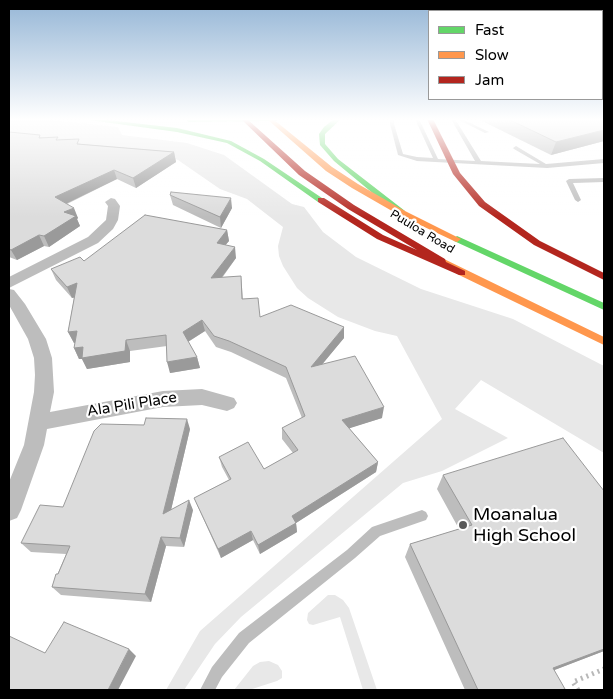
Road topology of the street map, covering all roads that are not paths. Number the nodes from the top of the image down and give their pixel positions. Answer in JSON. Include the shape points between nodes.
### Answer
{"nodes":[{"id":1,"x":247,"y":152,"type":"edge"},
{"id":2,"x":279,"y":152,"type":"edge"},
{"id":3,"x":308,"y":152,"type":"edge"},
{"id":4,"x":329,"y":152,"type":"edge"},
{"id":5,"x":399,"y":152,"type":"edge"},
{"id":6,"x":432,"y":152,"type":"edge"},
{"id":7,"x":447,"y":152,"type":"edge"},
{"id":8,"x":472,"y":152,"type":"edge"},
{"id":9,"x":522,"y":152,"type":"edge"},
{"id":10,"x":436,"y":160,"type":"junction"},
{"id":11,"x":604,"y":161,"type":"edge"},
{"id":12,"x":479,"y":163,"type":"junction"},
{"id":13,"x":547,"y":166,"type":"junction"},
{"id":14,"x":604,"y":180,"type":"edge"},
{"id":15,"x":578,"y":200,"type":"dead end"},
{"id":16,"x":111,"y":202,"type":"dead end"},
{"id":17,"x":402,"y":213,"type":"junction"},
{"id":18,"x":462,"y":273,"type":"junction"},
{"id":19,"x":604,"y":277,"type":"edge"},
{"id":20,"x":9,"y":283,"type":"edge"},
{"id":21,"x":9,"y":294,"type":"edge"},
{"id":22,"x":604,"y":307,"type":"edge"},
{"id":23,"x":604,"y":341,"type":"edge"},
{"id":24,"x":227,"y":403,"type":"dead end"},
{"id":25,"x":38,"y":422,"type":"junction"},
{"id":26,"x":9,"y":510,"type":"edge"},
{"id":27,"x":422,"y":516,"type":"dead end"},
{"id":28,"x":206,"y":690,"type":"edge"}],
"edges":[{"from":1,"to":18,"type":"main road","via":[[380,237]]},
{"from":2,"to":18,"type":"main road","name":"Puuloa Road","via":[[332,195]]},
{"from":3,"to":17,"type":"main road","name":"Puuloa Road","via":[[329,169]]},
{"from":4,"to":17,"type":"main road"},
{"from":5,"to":10,"type":"lane","via":[[406,157]]},
{"from":6,"to":10,"type":"lane"},
{"from":7,"to":19,"type":"main road","via":[[458,174],[482,204],[517,231]]},
{"from":8,"to":12,"type":"lane"},
{"from":9,"to":13,"type":"lane"},
{"from":10,"to":12,"type":"lane"},
{"from":11,"to":13,"type":"lane"},
{"from":12,"to":13,"type":"lane"},
{"from":14,"to":15,"type":"lane","via":[[569,181]]},
{"from":16,"to":20,"type":"street","via":[[114,206],[112,220],[93,240]]},
{"from":17,"to":22,"type":"main road","name":"Puuloa Road"},
{"from":18,"to":23,"type":"main road","name":"Puuloa Road"},
{"from":21,"to":25,"type":"street","via":[[37,340],[43,358],[44,392]]},
{"from":24,"to":25,"type":"street","name":"Ala Pili Place","via":[[202,398],[163,399]]},
{"from":25,"to":26,"type":"street","via":[[26,469]]},
{"from":27,"to":28,"type":"lane","via":[[376,531],[244,638]]}]}
